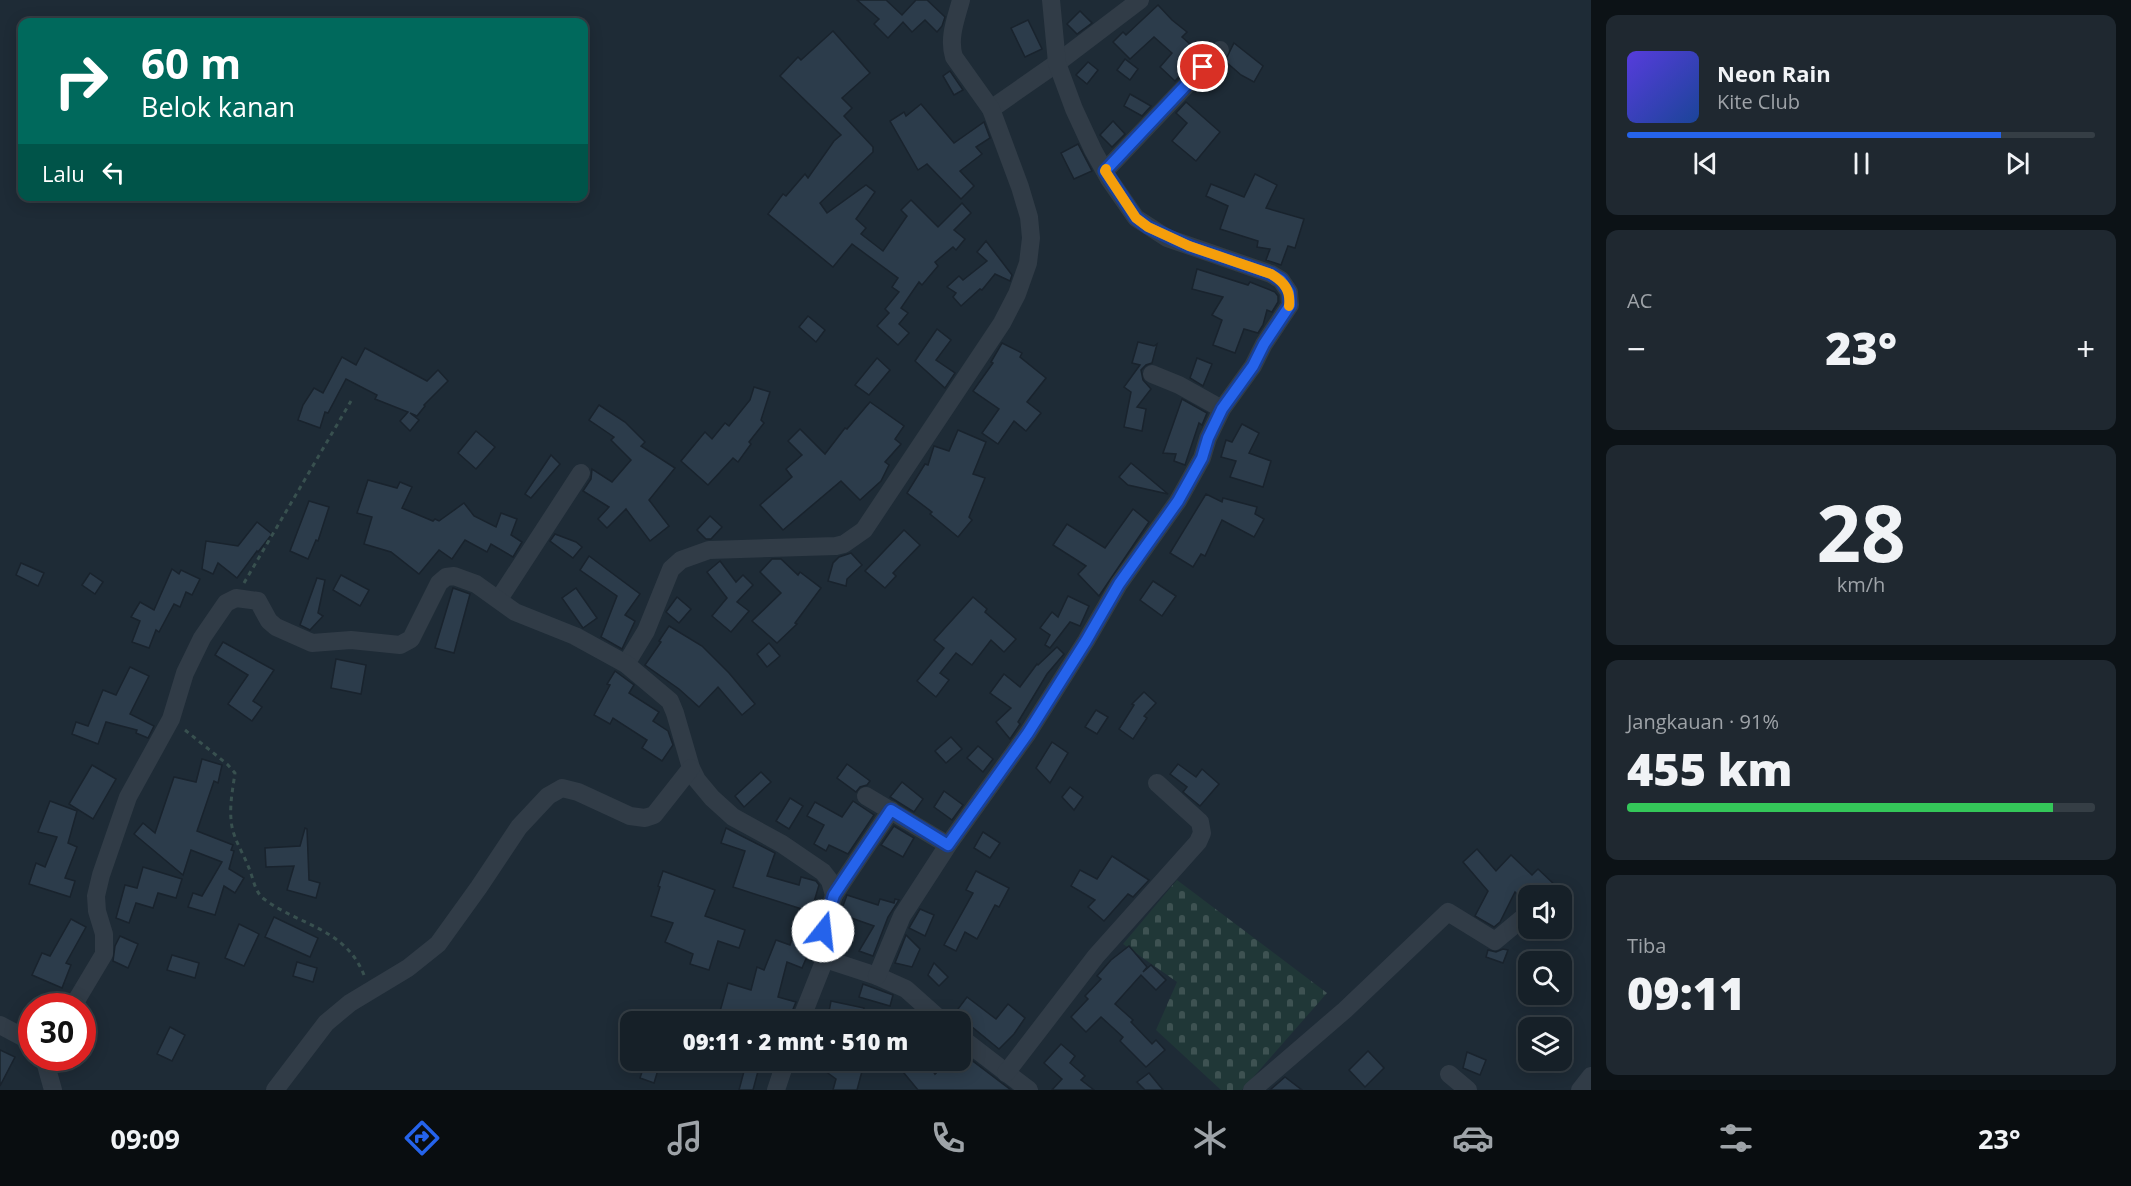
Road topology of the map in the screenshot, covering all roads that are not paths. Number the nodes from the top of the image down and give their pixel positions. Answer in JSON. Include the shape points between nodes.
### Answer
{"nodes":[{"id":1,"x":961,"y":0,"type":"edge"},
{"id":2,"x":1051,"y":0,"type":"edge"},
{"id":3,"x":1140,"y":0,"type":"edge"},
{"id":4,"x":1220,"y":50,"type":"dead end"},
{"id":5,"x":1057,"y":63,"type":"junction"},
{"id":6,"x":991,"y":109,"type":"junction"},
{"id":7,"x":1105,"y":171,"type":"junction"},
{"id":8,"x":1152,"y":374,"type":"dead end"},
{"id":9,"x":1222,"y":409,"type":"junction"},
{"id":10,"x":581,"y":472,"type":"dead end"},
{"id":11,"x":499,"y":599,"type":"junction"},
{"id":12,"x":626,"y":664,"type":"junction"},
{"id":13,"x":691,"y":768,"type":"junction"},
{"id":14,"x":1157,"y":783,"type":"dead end"},
{"id":15,"x":866,"y":796,"type":"dead end"},
{"id":16,"x":891,"y":810,"type":"junction"},
{"id":17,"x":948,"y":845,"type":"junction"},
{"id":18,"x":834,"y":895,"type":"junction"},
{"id":19,"x":1518,"y":922,"type":"edge"},
{"id":20,"x":825,"y":959,"type":"junction"},
{"id":21,"x":877,"y":976,"type":"junction"},
{"id":22,"x":81,"y":993,"type":"edge"},
{"id":23,"x":804,"y":1011,"type":"edge"},
{"id":24,"x":931,"y":1011,"type":"edge"},
{"id":25,"x":0,"y":1025,"type":"edge"},
{"id":26,"x":18,"y":1035,"type":"edge"},
{"id":27,"x":971,"y":1046,"type":"edge"},
{"id":28,"x":48,"y":1071,"type":"edge"},
{"id":29,"x":782,"y":1071,"type":"edge"},
{"id":30,"x":1006,"y":1073,"type":"junction"},
{"id":31,"x":1449,"y":1074,"type":"dead end"},
{"id":32,"x":1591,"y":1076,"type":"edge"},
{"id":33,"x":53,"y":1090,"type":"edge"},
{"id":34,"x":275,"y":1090,"type":"edge"},
{"id":35,"x":776,"y":1090,"type":"edge"},
{"id":36,"x":1029,"y":1090,"type":"edge"},
{"id":37,"x":1252,"y":1090,"type":"edge"},
{"id":38,"x":1468,"y":1090,"type":"edge"},
{"id":39,"x":1580,"y":1090,"type":"edge"}],
"edges":[{"from":1,"to":6,"type":"street","via":[[951,49]]},
{"from":2,"to":5,"type":"street"},
{"from":3,"to":5,"type":"street"},
{"from":4,"to":7,"type":"street"},
{"from":5,"to":6,"type":"street"},
{"from":5,"to":7,"type":"street","via":[[1074,109]]},
{"from":6,"to":12,"type":"street","via":[[1020,187],[1031,238],[1028,263],[1002,323],[857,536],[827,548],[709,550],[681,560],[671,569],[646,631]]},
{"from":7,"to":9,"type":"street","via":[[1136,218],[1148,227],[1178,242],[1271,274],[1289,292],[1290,305]]},
{"from":8,"to":9,"type":"street"},
{"from":9,"to":17,"type":"street","via":[[1202,458],[1178,501],[1119,584],[1028,733]]},
{"from":10,"to":11,"type":"street"},
{"from":11,"to":12,"type":"street","via":[[515,612],[575,636]]},
{"from":11,"to":22,"type":"street","via":[[476,584],[446,577],[439,583],[411,639],[400,645],[351,640],[312,643],[276,627],[258,601],[236,598],[226,603],[202,638],[185,673],[171,719],[129,797],[96,896],[104,954]]},
{"from":12,"to":13,"type":"street","via":[[669,701]]},
{"from":13,"to":18,"type":"street","via":[[712,798],[732,817],[823,872]]},
{"from":13,"to":34,"type":"street","via":[[654,814],[645,818],[630,816],[562,788],[548,796],[519,827],[438,944],[326,1023]]},
{"from":14,"to":30,"type":"street","via":[[1200,822],[1202,833],[1198,842],[1096,956]]},
{"from":15,"to":16,"type":"street"},
{"from":16,"to":17,"type":"street"},
{"from":16,"to":18,"type":"street"},
{"from":17,"to":21,"type":"street","via":[[902,916]]},
{"from":18,"to":20,"type":"street","via":[[823,931]]},
{"from":19,"to":37,"type":"street","via":[[1495,941],[1448,912],[1345,1010]]},
{"from":20,"to":21,"type":"street"},
{"from":20,"to":23,"type":"street"},
{"from":21,"to":24,"type":"street","via":[[906,989]]},
{"from":25,"to":26,"type":"street"},
{"from":27,"to":30,"type":"street"},
{"from":28,"to":33,"type":"street"},
{"from":29,"to":35,"type":"street"},
{"from":30,"to":36,"type":"street"},
{"from":31,"to":38,"type":"street"},
{"from":32,"to":39,"type":"street"}]}
